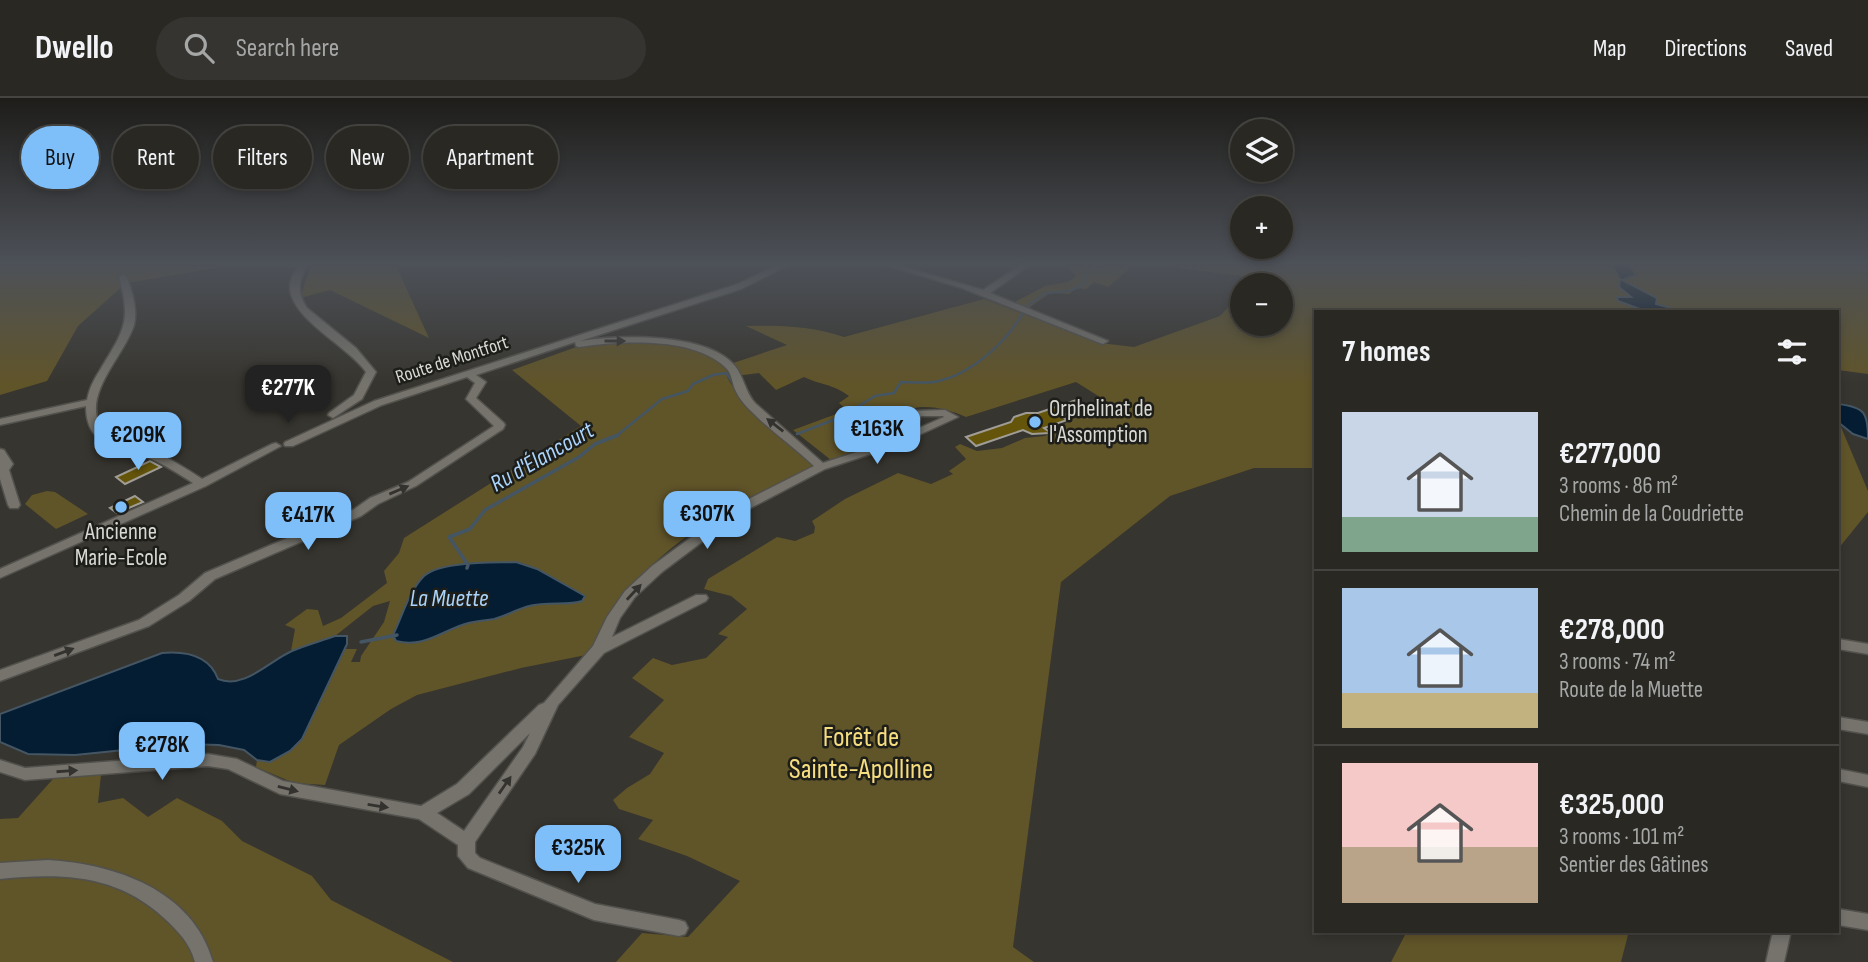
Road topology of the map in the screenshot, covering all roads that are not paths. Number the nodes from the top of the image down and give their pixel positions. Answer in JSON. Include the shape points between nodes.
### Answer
{"nodes":[{"id":1,"x":128,"y":303,"type":"edge"},
{"id":2,"x":298,"y":303,"type":"edge"},
{"id":3,"x":687,"y":303,"type":"edge"},
{"id":4,"x":1006,"y":303,"type":"edge"},
{"id":5,"x":1103,"y":341,"type":"dead end"},
{"id":6,"x":467,"y":373,"type":"junction"},
{"id":7,"x":738,"y":378,"type":"joint"},
{"id":8,"x":480,"y":380,"type":"junction"},
{"id":9,"x":92,"y":402,"type":"junction"},
{"id":10,"x":0,"y":422,"type":"edge"},
{"id":11,"x":916,"y":432,"type":"dead end"},
{"id":12,"x":283,"y":444,"type":"junction"},
{"id":13,"x":0,"y":452,"type":"edge"},
{"id":14,"x":821,"y":467,"type":"junction"},
{"id":15,"x":202,"y":484,"type":"junction"},
{"id":16,"x":13,"y":505,"type":"dead end"},
{"id":17,"x":0,"y":574,"type":"edge"},
{"id":18,"x":701,"y":598,"type":"dead end"},
{"id":19,"x":1839,"y":644,"type":"edge"},
{"id":20,"x":599,"y":649,"type":"junction"},
{"id":21,"x":1868,"y":649,"type":"edge"},
{"id":22,"x":0,"y":676,"type":"edge"},
{"id":23,"x":552,"y":702,"type":"junction"},
{"id":24,"x":1839,"y":723,"type":"edge"},
{"id":25,"x":1868,"y":728,"type":"edge"},
{"id":26,"x":0,"y":766,"type":"edge"},
{"id":27,"x":1839,"y":775,"type":"edge"},
{"id":28,"x":1868,"y":781,"type":"edge"},
{"id":29,"x":423,"y":813,"type":"junction"},
{"id":30,"x":466,"y":841,"type":"junction"},
{"id":31,"x":0,"y":871,"type":"edge"},
{"id":32,"x":1839,"y":917,"type":"edge"},
{"id":33,"x":1868,"y":922,"type":"edge"},
{"id":34,"x":679,"y":928,"type":"dead end"},
{"id":35,"x":1781,"y":933,"type":"edge"},
{"id":36,"x":204,"y":962,"type":"edge"},
{"id":37,"x":1774,"y":962,"type":"edge"}],
"edges":[{"from":1,"to":9,"type":"street","via":[[129,325],[103,370]]},
{"from":2,"to":12,"type":"street","via":[[365,359],[370,372],[358,397],[343,410]]},
{"from":3,"to":6,"type":"street","name":"Route de Montfort"},
{"from":4,"to":5,"type":"street"},
{"from":6,"to":8,"type":"street"},
{"from":6,"to":12,"type":"street","name":"Route de Montfort","via":[[356,412]]},
{"from":8,"to":7,"type":"street","one_way":true,"via":[[576,345],[620,340],[705,349],[729,365]]},
{"from":14,"to":7,"type":"street","one_way":true,"via":[[755,410],[741,392]]},
{"from":22,"to":8,"type":"street","one_way":true,"via":[[144,623],[210,576],[357,513],[412,484],[498,429],[500,425],[471,399]]},
{"from":9,"to":10,"type":"street"},
{"from":9,"to":15,"type":"street","via":[[92,416],[104,438],[166,461]]},
{"from":11,"to":14,"type":"street"},
{"from":12,"to":15,"type":"street","name":"Route de Montfort"},
{"from":13,"to":16,"type":"street","via":[[7,464],[3,470]]},
{"from":20,"to":14,"type":"street","one_way":true,"via":[[630,594],[657,569],[735,511]]},
{"from":15,"to":17,"type":"street","name":"Route de Montfort"},
{"from":18,"to":20,"type":"street"},
{"from":19,"to":21,"type":"street"},
{"from":20,"to":23,"type":"street"},
{"from":23,"to":29,"type":"street","via":[[463,789]]},
{"from":30,"to":23,"type":"street","one_way":true,"via":[[529,750]]},
{"from":24,"to":25,"type":"street"},
{"from":26,"to":29,"type":"street","one_way":true,"via":[[25,774],[208,760],[232,763],[280,788]]},
{"from":27,"to":28,"type":"street"},
{"from":29,"to":30,"type":"street"},
{"from":30,"to":34,"type":"street","via":[[467,856],[474,863],[594,912]]},
{"from":31,"to":36,"type":"street","via":[[81,868],[125,880],[160,900],[199,942]]},
{"from":32,"to":33,"type":"street"},
{"from":35,"to":37,"type":"street"}]}
